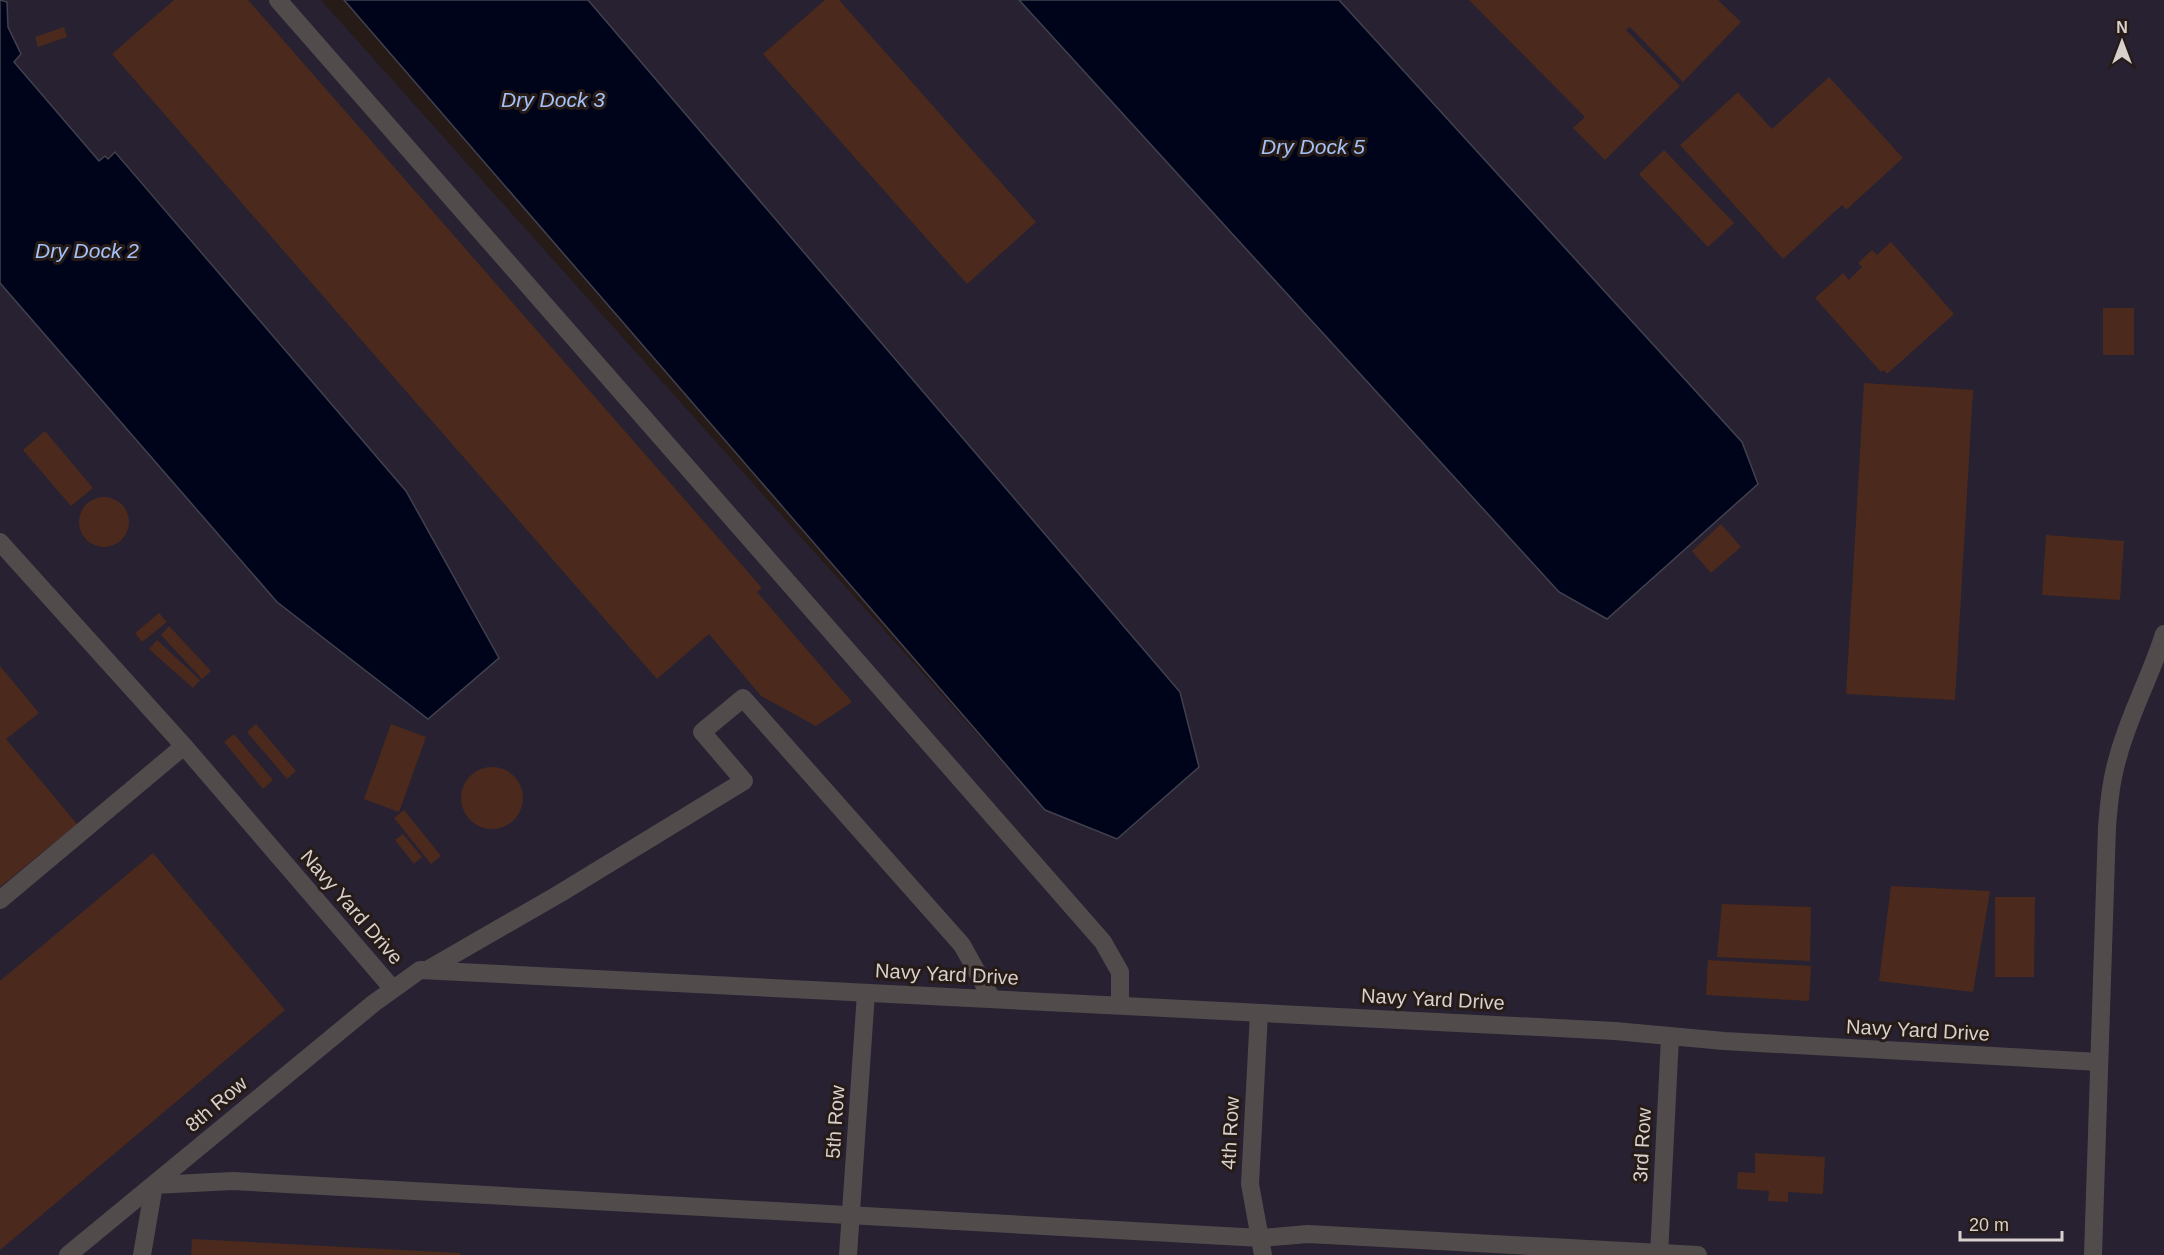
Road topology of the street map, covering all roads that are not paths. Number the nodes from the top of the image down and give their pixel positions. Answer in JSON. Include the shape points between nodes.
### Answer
{"nodes":[{"id":1,"x":278,"y":0,"type":"edge"},
{"id":2,"x":0,"y":542,"type":"edge"},
{"id":3,"x":2164,"y":634,"type":"edge"},
{"id":4,"x":184,"y":746,"type":"junction"},
{"id":5,"x":0,"y":900,"type":"edge"},
{"id":6,"x":427,"y":970,"type":"junction"},
{"id":7,"x":392,"y":988,"type":"junction"},
{"id":8,"x":866,"y":993,"type":"junction"},
{"id":9,"x":992,"y":999,"type":"junction"},
{"id":10,"x":1120,"y":1005,"type":"junction"},
{"id":11,"x":1259,"y":1013,"type":"junction"},
{"id":12,"x":1670,"y":1037,"type":"junction"},
{"id":13,"x":2099,"y":1062,"type":"junction"},
{"id":14,"x":154,"y":1185,"type":"junction"},
{"id":15,"x":851,"y":1216,"type":"junction"},
{"id":16,"x":1262,"y":1247,"type":"edge"},
{"id":17,"x":1659,"y":1254,"type":"edge"},
{"id":18,"x":68,"y":1255,"type":"edge"},
{"id":19,"x":142,"y":1255,"type":"edge"},
{"id":20,"x":848,"y":1255,"type":"edge"},
{"id":21,"x":1698,"y":1255,"type":"edge"},
{"id":22,"x":2093,"y":1255,"type":"edge"}],
"edges":[{"from":1,"to":10,"type":"street","via":[[1103,942],[1120,972]]},
{"from":2,"to":4,"type":"street","name":"Navy Yard Drive"},
{"from":3,"to":13,"type":"street","via":[[2125,735],[2110,792]]},
{"from":4,"to":5,"type":"street"},
{"from":4,"to":7,"type":"street","name":"Navy Yard Drive"},
{"from":6,"to":7,"type":"street","name":"Navy Yard Drive","via":[[420,970]]},
{"from":6,"to":8,"type":"street","name":"Navy Yard Drive"},
{"from":6,"to":9,"type":"street","via":[[744,781],[702,732],[743,698],[962,945]]},
{"from":7,"to":14,"type":"street","name":"8th Row"},
{"from":8,"to":9,"type":"street","name":"Navy Yard Drive"},
{"from":8,"to":15,"type":"street","name":"5th Row"},
{"from":9,"to":10,"type":"street","name":"Navy Yard Drive"},
{"from":10,"to":11,"type":"street","name":"Navy Yard Drive"},
{"from":11,"to":12,"type":"street","name":"Navy Yard Drive"},
{"from":11,"to":16,"type":"street","name":"4th Row","via":[[1250,1184]]},
{"from":12,"to":13,"type":"street","name":"Navy Yard Drive"},
{"from":12,"to":17,"type":"street","name":"3rd Row"},
{"from":13,"to":22,"type":"street"},
{"from":14,"to":15,"type":"street","via":[[233,1181]]},
{"from":14,"to":18,"type":"street","name":"8th Row"},
{"from":14,"to":19,"type":"street"},
{"from":15,"to":16,"type":"street","via":[[1202,1234]]},
{"from":15,"to":20,"type":"street","name":"5th Row"},
{"from":16,"to":17,"type":"street","via":[[1308,1234]]},
{"from":17,"to":21,"type":"street"}]}
